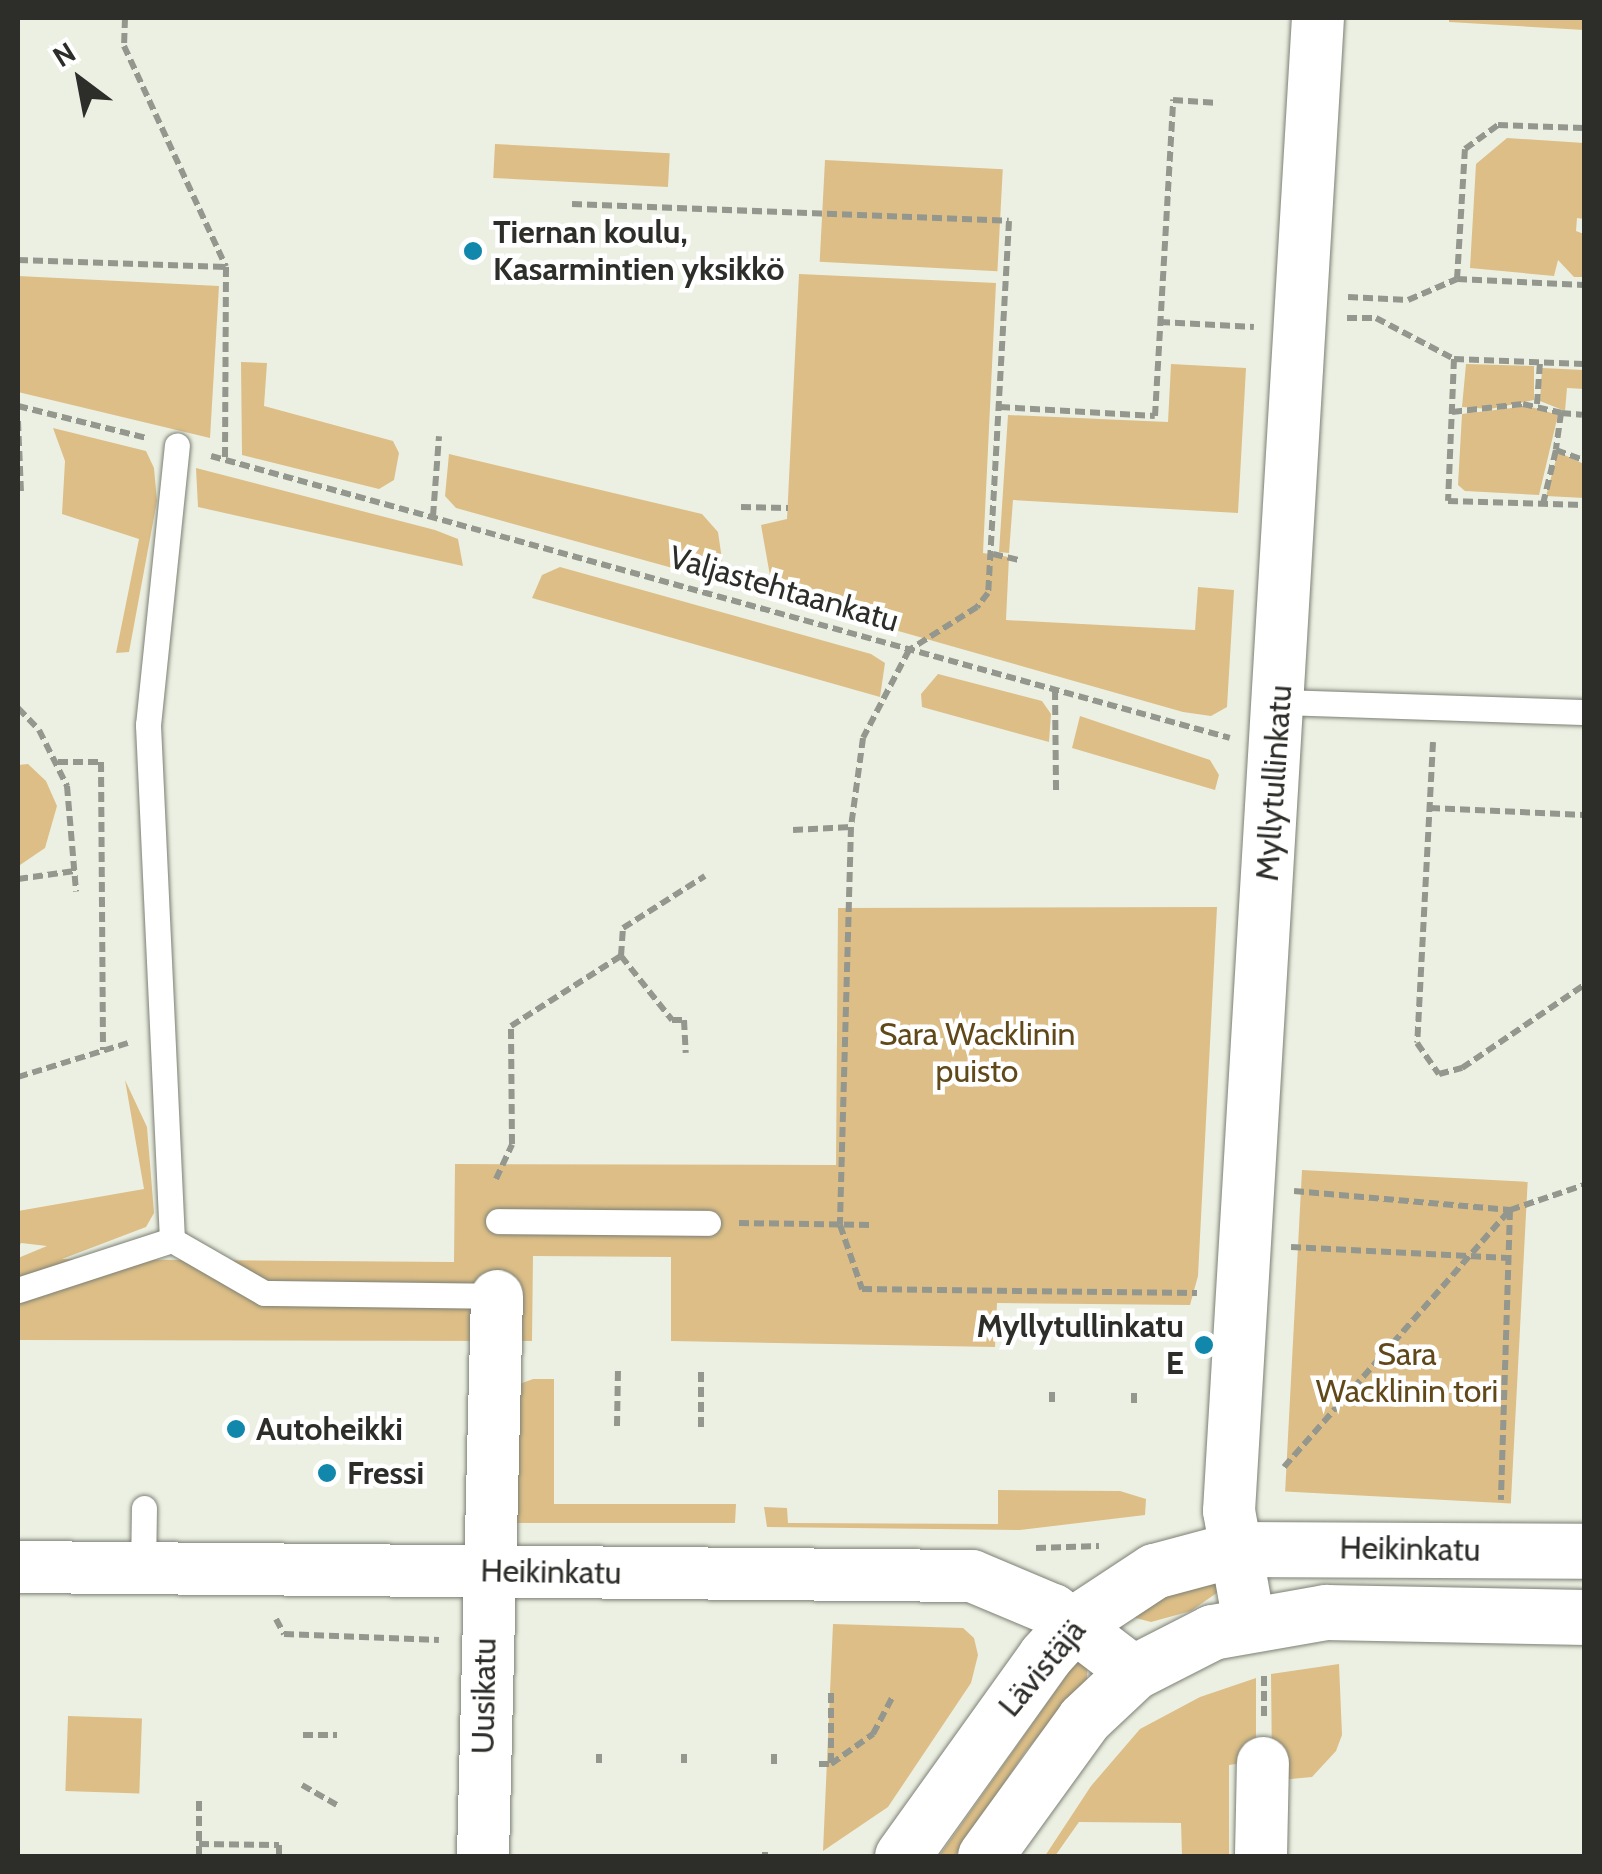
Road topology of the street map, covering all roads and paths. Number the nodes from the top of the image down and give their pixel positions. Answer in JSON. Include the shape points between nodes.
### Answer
{"nodes":[{"id":1,"x":126,"y":18,"type":"edge"},
{"id":2,"x":1318,"y":18,"type":"edge"},
{"id":3,"x":1218,"y":103,"type":"dead end"},
{"id":4,"x":1584,"y":128,"type":"edge"},
{"id":5,"x":572,"y":204,"type":"dead end"},
{"id":6,"x":18,"y":260,"type":"edge"},
{"id":7,"x":226,"y":267,"type":"junction"},
{"id":8,"x":1457,"y":279,"type":"junction"},
{"id":9,"x":1584,"y":285,"type":"edge"},
{"id":10,"x":1337,"y":296,"type":"dead end"},
{"id":11,"x":1336,"y":317,"type":"dead end"},
{"id":12,"x":1160,"y":322,"type":"junction"},
{"id":13,"x":1258,"y":328,"type":"dead end"},
{"id":14,"x":1454,"y":359,"type":"junction"},
{"id":15,"x":1540,"y":362,"type":"junction"},
{"id":16,"x":1584,"y":364,"type":"edge"},
{"id":17,"x":1538,"y":404,"type":"junction"},
{"id":18,"x":18,"y":406,"type":"edge"},
{"id":19,"x":1000,"y":406,"type":"junction"},
{"id":20,"x":1452,"y":412,"type":"junction"},
{"id":21,"x":1561,"y":413,"type":"junction"},
{"id":22,"x":1582,"y":416,"type":"edge"},
{"id":23,"x":18,"y":420,"type":"edge"},
{"id":24,"x":438,"y":436,"type":"dead end"},
{"id":25,"x":177,"y":446,"type":"junction"},
{"id":26,"x":1556,"y":450,"type":"junction"},
{"id":27,"x":225,"y":460,"type":"junction"},
{"id":28,"x":1584,"y":460,"type":"edge"},
{"id":29,"x":22,"y":492,"type":"dead end"},
{"id":30,"x":1543,"y":504,"type":"junction"},
{"id":31,"x":1584,"y":505,"type":"edge"},
{"id":32,"x":742,"y":507,"type":"dead end"},
{"id":33,"x":788,"y":508,"type":"dead end"},
{"id":34,"x":433,"y":516,"type":"junction"},
{"id":35,"x":992,"y":554,"type":"junction"},
{"id":36,"x":1018,"y":560,"type":"dead end"},
{"id":37,"x":909,"y":650,"type":"junction"},
{"id":38,"x":1055,"y":690,"type":"junction"},
{"id":39,"x":1434,"y":706,"type":"junction"},
{"id":40,"x":18,"y":708,"type":"edge"},
{"id":41,"x":1584,"y":712,"type":"edge"},
{"id":42,"x":1278,"y":721,"type":"junction"},
{"id":43,"x":58,"y":762,"type":"junction"},
{"id":44,"x":1056,"y":792,"type":"dead end"},
{"id":45,"x":1430,"y":808,"type":"junction"},
{"id":46,"x":1584,"y":815,"type":"edge"},
{"id":47,"x":851,"y":827,"type":"junction"},
{"id":48,"x":793,"y":830,"type":"dead end"},
{"id":49,"x":74,"y":871,"type":"junction"},
{"id":50,"x":705,"y":876,"type":"dead end"},
{"id":51,"x":18,"y":879,"type":"edge"},
{"id":52,"x":76,"y":892,"type":"dead end"},
{"id":53,"x":621,"y":956,"type":"junction"},
{"id":54,"x":1584,"y":984,"type":"edge"},
{"id":55,"x":162,"y":1032,"type":"junction"},
{"id":56,"x":103,"y":1050,"type":"junction"},
{"id":57,"x":686,"y":1053,"type":"dead end"},
{"id":58,"x":18,"y":1077,"type":"edge"},
{"id":59,"x":496,"y":1179,"type":"dead end"},
{"id":60,"x":1584,"y":1185,"type":"edge"},
{"id":61,"x":1284,"y":1190,"type":"dead end"},
{"id":62,"x":1510,"y":1210,"type":"junction"},
{"id":63,"x":498,"y":1221,"type":"dead end"},
{"id":64,"x":708,"y":1223,"type":"joint"},
{"id":65,"x":840,"y":1225,"type":"junction"},
{"id":66,"x":872,"y":1225,"type":"dead end"},
{"id":67,"x":172,"y":1240,"type":"junction"},
{"id":68,"x":1284,"y":1247,"type":"dead end"},
{"id":69,"x":1469,"y":1257,"type":"junction"},
{"id":70,"x":1508,"y":1258,"type":"junction"},
{"id":71,"x":18,"y":1290,"type":"edge"},
{"id":72,"x":1206,"y":1293,"type":"dead end"},
{"id":73,"x":497,"y":1296,"type":"joint"},
{"id":74,"x":618,"y":1368,"type":"dead end"},
{"id":75,"x":702,"y":1370,"type":"dead end"},
{"id":76,"x":1052,"y":1388,"type":"dead end"},
{"id":77,"x":1134,"y":1389,"type":"dead end"},
{"id":78,"x":1052,"y":1402,"type":"dead end"},
{"id":79,"x":1134,"y":1403,"type":"dead end"},
{"id":80,"x":617,"y":1426,"type":"dead end"},
{"id":81,"x":701,"y":1427,"type":"dead end"},
{"id":82,"x":1284,"y":1467,"type":"dead end"},
{"id":83,"x":144,"y":1508,"type":"dead end"},
{"id":84,"x":1501,"y":1512,"type":"dead end"},
{"id":85,"x":1236,"y":1549,"type":"junction"},
{"id":86,"x":1584,"y":1552,"type":"edge"},
{"id":87,"x":18,"y":1567,"type":"edge"},
{"id":88,"x":143,"y":1570,"type":"junction"},
{"id":89,"x":495,"y":1572,"type":"junction"},
{"id":90,"x":1584,"y":1617,"type":"edge"},
{"id":91,"x":1074,"y":1623,"type":"junction"},
{"id":92,"x":1250,"y":1623,"type":"junction"},
{"id":93,"x":1134,"y":1672,"type":"junction"},
{"id":94,"x":831,"y":1693,"type":"dead end"},
{"id":95,"x":893,"y":1696,"type":"dead end"},
{"id":96,"x":303,"y":1735,"type":"dead end"},
{"id":97,"x":337,"y":1735,"type":"dead end"},
{"id":98,"x":774,"y":1754,"type":"dead end"},
{"id":99,"x":1262,"y":1763,"type":"dead end"},
{"id":100,"x":774,"y":1764,"type":"dead end"},
{"id":101,"x":819,"y":1764,"type":"dead end"},
{"id":102,"x":831,"y":1764,"type":"junction"},
{"id":103,"x":302,"y":1785,"type":"dead end"},
{"id":104,"x":198,"y":1801,"type":"dead end"},
{"id":105,"x":337,"y":1805,"type":"dead end"},
{"id":106,"x":199,"y":1844,"type":"junction"},
{"id":107,"x":198,"y":1855,"type":"edge"},
{"id":108,"x":279,"y":1856,"type":"edge"},
{"id":109,"x":483,"y":1856,"type":"edge"},
{"id":110,"x":902,"y":1856,"type":"edge"},
{"id":111,"x":985,"y":1856,"type":"edge"},
{"id":112,"x":1261,"y":1856,"type":"edge"}],
"edges":[{"from":1,"to":7,"type":"path","via":[[124,46]]},
{"from":2,"to":42,"type":"street","name":"Myllytullinkatu"},
{"from":3,"to":12,"type":"path","via":[[1173,100]]},
{"from":4,"to":8,"type":"path","via":[[1498,126],[1465,149]]},
{"from":5,"to":19,"type":"path","via":[[1010,220]]},
{"from":6,"to":7,"type":"path"},
{"from":7,"to":27,"type":"path"},
{"from":8,"to":9,"type":"path"},
{"from":8,"to":10,"type":"path","via":[[1408,300]]},
{"from":11,"to":14,"type":"path","via":[[1376,318]]},
{"from":12,"to":13,"type":"path"},
{"from":12,"to":19,"type":"path","via":[[1154,416]]},
{"from":14,"to":15,"type":"path"},
{"from":14,"to":20,"type":"path"},
{"from":15,"to":16,"type":"path"},
{"from":15,"to":17,"type":"path"},
{"from":17,"to":20,"type":"path"},
{"from":17,"to":21,"type":"path"},
{"from":18,"to":25,"type":"path","name":"Valjastehtaankatu"},
{"from":19,"to":35,"type":"path"},
{"from":20,"to":30,"type":"path","via":[[1448,501]]},
{"from":21,"to":22,"type":"path"},
{"from":21,"to":26,"type":"path"},
{"from":23,"to":29,"type":"path"},
{"from":24,"to":34,"type":"path"},
{"from":25,"to":27,"type":"path","name":"Valjastehtaankatu"},
{"from":25,"to":55,"type":"lane","via":[[148,725]]},
{"from":26,"to":28,"type":"path"},
{"from":26,"to":30,"type":"path"},
{"from":27,"to":34,"type":"path","name":"Valjastehtaankatu"},
{"from":30,"to":31,"type":"path"},
{"from":32,"to":33,"type":"path"},
{"from":34,"to":37,"type":"path","name":"Valjastehtaankatu"},
{"from":35,"to":36,"type":"path"},
{"from":35,"to":37,"type":"path","via":[[983,602]]},
{"from":37,"to":38,"type":"path","name":"Valjastehtaankatu"},
{"from":37,"to":47,"type":"path","via":[[863,738]]},
{"from":38,"to":42,"type":"path","name":"Valjastehtaankatu","via":[[1228,738]]},
{"from":38,"to":44,"type":"path"},
{"from":39,"to":41,"type":"lane"},
{"from":39,"to":42,"type":"lane"},
{"from":39,"to":45,"type":"path"},
{"from":40,"to":43,"type":"path"},
{"from":42,"to":85,"type":"street","name":"Myllytullinkatu","via":[[1229,1511]]},
{"from":43,"to":49,"type":"path","via":[[72,812]]},
{"from":43,"to":56,"type":"path","via":[[101,762]]},
{"from":45,"to":46,"type":"path"},
{"from":45,"to":54,"type":"path","via":[[1418,1043],[1439,1074],[1462,1068]]},
{"from":47,"to":48,"type":"path"},
{"from":47,"to":65,"type":"path"},
{"from":49,"to":51,"type":"path"},
{"from":49,"to":52,"type":"path"},
{"from":50,"to":53,"type":"path","via":[[623,928]]},
{"from":53,"to":57,"type":"path","via":[[672,1020],[684,1020]]},
{"from":53,"to":59,"type":"path","via":[[511,1026],[512,1144]]},
{"from":55,"to":56,"type":"path"},
{"from":55,"to":67,"type":"lane"},
{"from":56,"to":58,"type":"path"},
{"from":60,"to":62,"type":"path"},
{"from":61,"to":62,"type":"path"},
{"from":62,"to":69,"type":"path"},
{"from":62,"to":70,"type":"path"},
{"from":63,"to":64,"type":"lane"},
{"from":64,"to":65,"type":"path"},
{"from":65,"to":66,"type":"path"},
{"from":65,"to":72,"type":"path","via":[[862,1289]]},
{"from":67,"to":71,"type":"lane"},
{"from":67,"to":73,"type":"lane","via":[[264,1293]]},
{"from":68,"to":69,"type":"path"},
{"from":69,"to":70,"type":"path"},
{"from":69,"to":82,"type":"path"},
{"from":70,"to":84,"type":"path"},
{"from":73,"to":89,"type":"street","name":"Uusikatu"},
{"from":74,"to":80,"type":"path"},
{"from":75,"to":81,"type":"path"},
{"from":76,"to":78,"type":"path"},
{"from":77,"to":79,"type":"path"},
{"from":83,"to":88,"type":"lane"},
{"from":85,"to":86,"type":"main road","name":"Heikinkatu"},
{"from":85,"to":91,"type":"main road","name":"Lävistäjä","via":[[1154,1571]]},
{"from":85,"to":92,"type":"street","name":"Myllytullinkatu"},
{"from":87,"to":88,"type":"street","name":"Heikinkatu"},
{"from":88,"to":89,"type":"street","name":"Heikinkatu"},
{"from":89,"to":91,"type":"street","name":"Heikinkatu","via":[[972,1576]]},
{"from":89,"to":109,"type":"street","name":"Uusikatu","via":[[484,1625]]},
{"from":90,"to":92,"type":"main road","name":"Heikinkatu","via":[[1326,1612]]},
{"from":91,"to":93,"type":"street","name":"Heikinkatu"},
{"from":91,"to":110,"type":"main road","name":"Lävistäjä"},
{"from":92,"to":93,"type":"main road","name":"Lävistäjä","via":[[1212,1632]]},
{"from":93,"to":111,"type":"main road","name":"Lävistäjä","via":[[1084,1719]]},
{"from":94,"to":102,"type":"path"},
{"from":95,"to":102,"type":"path","via":[[873,1734]]},
{"from":96,"to":97,"type":"path"},
{"from":98,"to":100,"type":"path"},
{"from":99,"to":112,"type":"street"},
{"from":101,"to":102,"type":"path"},
{"from":103,"to":105,"type":"path"},
{"from":104,"to":106,"type":"path"},
{"from":106,"to":107,"type":"path"},
{"from":106,"to":108,"type":"path","via":[[279,1845]]}]}
